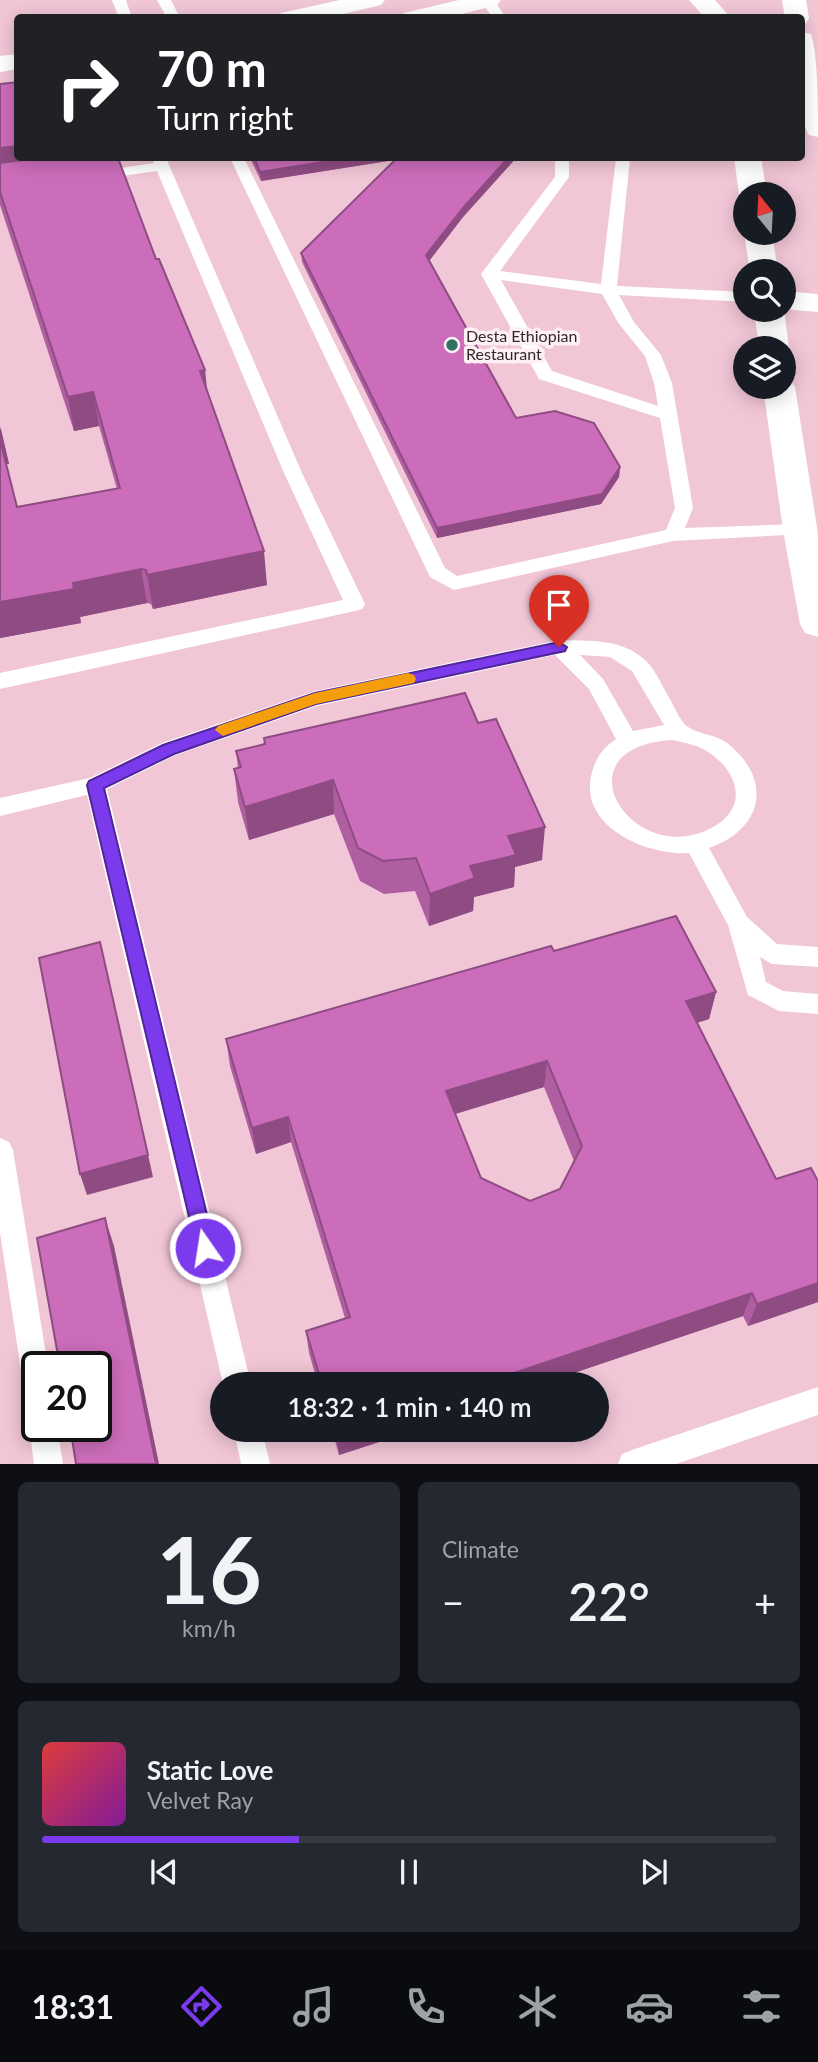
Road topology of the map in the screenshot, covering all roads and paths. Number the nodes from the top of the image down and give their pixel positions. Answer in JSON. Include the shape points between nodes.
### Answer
{"nodes":[{"id":1,"x":373,"y":0,"type":"edge"},
{"id":2,"x":488,"y":0,"type":"edge"},
{"id":3,"x":701,"y":0,"type":"edge"},
{"id":4,"x":308,"y":14,"type":"edge"},
{"id":5,"x":430,"y":14,"type":"edge"},
{"id":6,"x":715,"y":14,"type":"edge"},
{"id":7,"x":805,"y":56,"type":"edge"},
{"id":8,"x":818,"y":130,"type":"edge"},
{"id":9,"x":238,"y":161,"type":"edge"},
{"id":10,"x":562,"y":161,"type":"edge"},
{"id":11,"x":623,"y":161,"type":"edge"},
{"id":12,"x":748,"y":161,"type":"edge"},
{"id":13,"x":161,"y":162,"type":"edge"},
{"id":14,"x":81,"y":178,"type":"edge"},
{"id":15,"x":751,"y":182,"type":"edge"},
{"id":16,"x":489,"y":274,"type":"junction"},
{"id":17,"x":608,"y":290,"type":"junction"},
{"id":18,"x":733,"y":296,"type":"edge"},
{"id":19,"x":796,"y":301,"type":"edge"},
{"id":20,"x":818,"y":303,"type":"edge"},
{"id":21,"x":781,"y":399,"type":"edge"},
{"id":22,"x":669,"y":415,"type":"junction"},
{"id":23,"x":800,"y":530,"type":"junction"},
{"id":24,"x":673,"y":536,"type":"junction"},
{"id":25,"x":818,"y":624,"type":"edge"},
{"id":26,"x":559,"y":647,"type":"junction"},
{"id":27,"x":0,"y":681,"type":"edge"},
{"id":28,"x":681,"y":734,"type":"junction"},
{"id":29,"x":628,"y":741,"type":"junction"},
{"id":30,"x":95,"y":785,"type":"junction"},
{"id":31,"x":0,"y":807,"type":"edge"},
{"id":32,"x":696,"y":844,"type":"junction"},
{"id":33,"x":739,"y":924,"type":"junction"},
{"id":34,"x":818,"y":957,"type":"edge"},
{"id":35,"x":818,"y":1004,"type":"edge"},
{"id":36,"x":0,"y":1150,"type":"edge"},
{"id":37,"x":32,"y":1351,"type":"edge"},
{"id":38,"x":234,"y":1372,"type":"edge"},
{"id":39,"x":818,"y":1401,"type":"edge"},
{"id":40,"x":46,"y":1442,"type":"edge"},
{"id":41,"x":251,"y":1442,"type":"edge"},
{"id":42,"x":49,"y":1464,"type":"edge"},
{"id":43,"x":256,"y":1464,"type":"edge"},
{"id":44,"x":632,"y":1464,"type":"edge"}],
"edges":[{"from":1,"to":4,"type":"main road"},
{"from":2,"to":5,"type":"main road"},
{"from":3,"to":6,"type":"main road"},
{"from":7,"to":8,"type":"main road"},
{"from":9,"to":24,"type":"lane","via":[[437,572],[454,583]]},
{"from":10,"to":16,"type":"lane","via":[[562,177]]},
{"from":11,"to":17,"type":"lane"},
{"from":12,"to":15,"type":"main road"},
{"from":13,"to":14,"type":"lane"},
{"from":13,"to":27,"type":"lane","via":[[293,473],[355,604]]},
{"from":16,"to":17,"type":"lane"},
{"from":16,"to":22,"type":"lane","via":[[545,375]]},
{"from":17,"to":18,"type":"lane"},
{"from":17,"to":22,"type":"lane","via":[[627,324],[653,355]]},
{"from":19,"to":20,"type":"main road"},
{"from":21,"to":23,"type":"main road"},
{"from":22,"to":24,"type":"lane","via":[[684,508]]},
{"from":23,"to":24,"type":"lane"},
{"from":23,"to":25,"type":"main road"},
{"from":26,"to":28,"type":"lane","via":[[614,650],[639,666]]},
{"from":26,"to":29,"type":"lane","via":[[596,684]]},
{"from":26,"to":30,"type":"lane","via":[[315,699],[169,749]]},
{"from":28,"to":29,"type":"lane","via":[[648,734]]},
{"from":28,"to":32,"type":"lane","via":[[718,747],[735,762],[745,780],[747,800],[740,817],[726,832]]},
{"from":29,"to":32,"type":"lane","via":[[603,767],[600,784],[613,817],[645,839]]},
{"from":30,"to":31,"type":"lane"},
{"from":30,"to":38,"type":"lane"},
{"from":32,"to":33,"type":"lane"},
{"from":33,"to":34,"type":"lane","via":[[772,954]]},
{"from":33,"to":35,"type":"lane","via":[[757,988],[779,1001]]},
{"from":36,"to":37,"type":"lane"},
{"from":39,"to":44,"type":"lane"},
{"from":40,"to":42,"type":"lane"},
{"from":41,"to":43,"type":"lane"}]}
